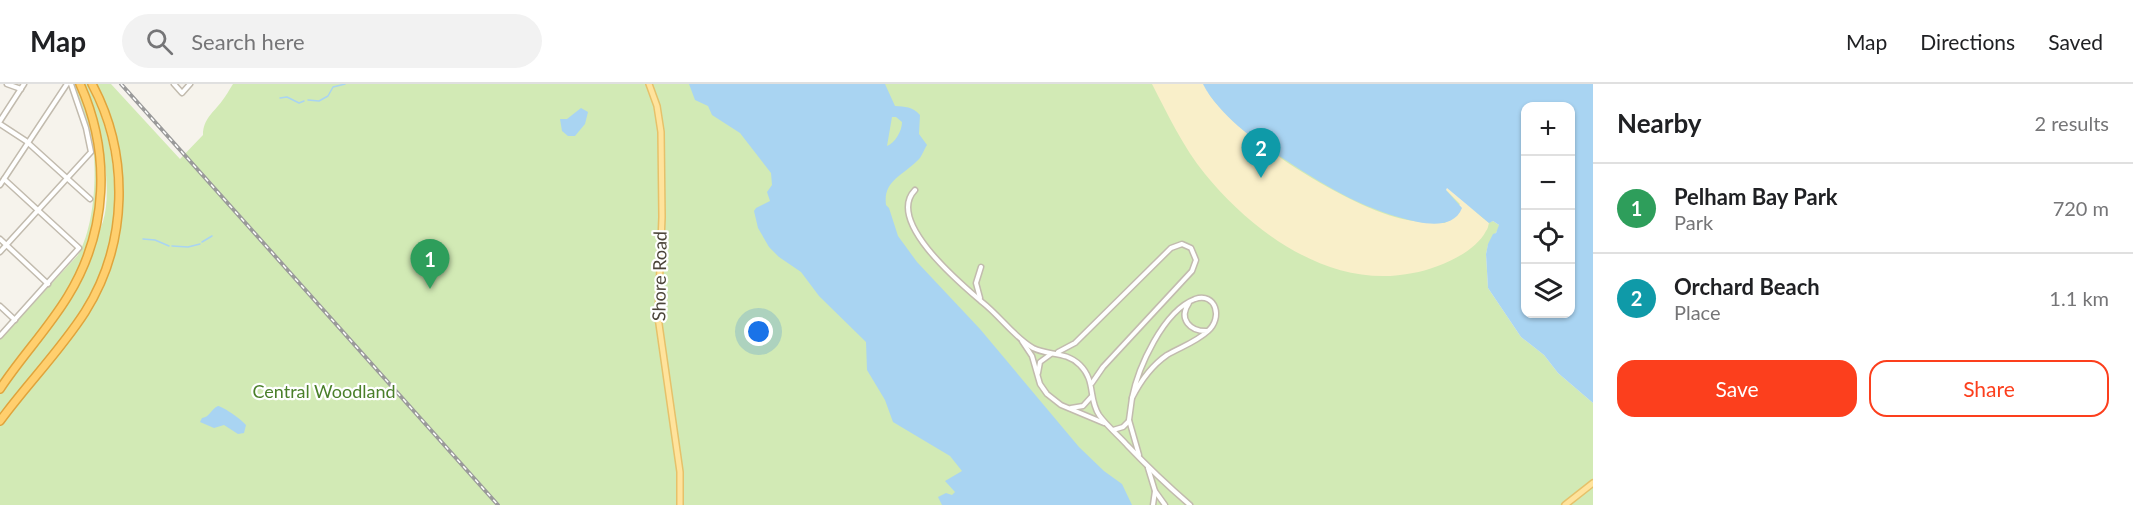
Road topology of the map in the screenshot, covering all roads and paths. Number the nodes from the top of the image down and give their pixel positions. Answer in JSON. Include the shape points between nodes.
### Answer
{"nodes":[{"id":1,"x":7,"y":84,"type":"edge"},
{"id":2,"x":24,"y":84,"type":"edge"},
{"id":3,"x":69,"y":84,"type":"edge"},
{"id":4,"x":80,"y":84,"type":"edge"},
{"id":5,"x":92,"y":84,"type":"edge"},
{"id":6,"x":174,"y":84,"type":"edge"},
{"id":7,"x":190,"y":84,"type":"edge"},
{"id":8,"x":649,"y":84,"type":"edge"},
{"id":9,"x":21,"y":89,"type":"junction"},
{"id":10,"x":0,"y":123,"type":"edge"},
{"id":11,"x":28,"y":143,"type":"junction"},
{"id":12,"x":67,"y":178,"type":"junction"},
{"id":13,"x":4,"y":179,"type":"junction"},
{"id":14,"x":0,"y":185,"type":"edge"},
{"id":15,"x":915,"y":190,"type":"dead end"},
{"id":16,"x":90,"y":199,"type":"dead end"},
{"id":17,"x":39,"y":210,"type":"junction"},
{"id":18,"x":0,"y":239,"type":"edge"},
{"id":19,"x":7,"y":245,"type":"junction"},
{"id":20,"x":0,"y":252,"type":"edge"},
{"id":21,"x":981,"y":267,"type":"dead end"},
{"id":22,"x":48,"y":284,"type":"junction"},
{"id":23,"x":982,"y":302,"type":"junction"},
{"id":24,"x":1189,"y":303,"type":"junction"},
{"id":25,"x":0,"y":306,"type":"edge"},
{"id":26,"x":15,"y":320,"type":"junction"},
{"id":27,"x":1208,"y":331,"type":"junction"},
{"id":28,"x":0,"y":336,"type":"edge"},
{"id":29,"x":1020,"y":338,"type":"junction"},
{"id":30,"x":1055,"y":353,"type":"junction"},
{"id":31,"x":1039,"y":380,"type":"junction"},
{"id":32,"x":1091,"y":384,"type":"junction"},
{"id":33,"x":0,"y":389,"type":"edge"},
{"id":34,"x":1092,"y":395,"type":"junction"},
{"id":35,"x":1131,"y":398,"type":"junction"},
{"id":36,"x":1068,"y":408,"type":"junction"},
{"id":37,"x":1129,"y":420,"type":"junction"},
{"id":38,"x":0,"y":421,"type":"edge"},
{"id":39,"x":1106,"y":423,"type":"junction"},
{"id":40,"x":1113,"y":430,"type":"junction"},
{"id":41,"x":1140,"y":458,"type":"junction"},
{"id":42,"x":1146,"y":465,"type":"junction"},
{"id":43,"x":1158,"y":476,"type":"junction"},
{"id":44,"x":1593,"y":483,"type":"edge"},
{"id":45,"x":1153,"y":484,"type":"junction"},
{"id":46,"x":1155,"y":491,"type":"junction"},
{"id":47,"x":1185,"y":503,"type":"edge"},
{"id":48,"x":680,"y":505,"type":"edge"},
{"id":49,"x":1153,"y":505,"type":"edge"},
{"id":50,"x":1165,"y":505,"type":"edge"},
{"id":51,"x":1190,"y":505,"type":"edge"},
{"id":52,"x":1565,"y":505,"type":"edge"}],
"edges":[{"from":1,"to":9,"type":"street"},
{"from":2,"to":9,"type":"street"},
{"from":3,"to":11,"type":"street"},
{"from":3,"to":12,"type":"street","via":[[79,102],[91,151]]},
{"from":4,"to":33,"type":"highway","via":[[94,122],[101,161],[93,239],[68,296]]},
{"from":5,"to":38,"type":"highway","via":[[109,123],[117,162],[119,207],[112,248],[86,311]]},
{"from":6,"to":7,"type":"street","via":[[182,93]]},
{"from":8,"to":48,"type":"main road","name":"Shore Road","via":[[661,132],[658,317],[680,472]]},
{"from":9,"to":10,"type":"street"},
{"from":10,"to":11,"type":"street"},
{"from":11,"to":12,"type":"street"},
{"from":11,"to":13,"type":"street"},
{"from":12,"to":16,"type":"street"},
{"from":12,"to":17,"type":"street"},
{"from":13,"to":14,"type":"street"},
{"from":13,"to":17,"type":"street"},
{"from":15,"to":23,"type":"street","via":[[908,207],[921,239]]},
{"from":17,"to":19,"type":"street"},
{"from":17,"to":22,"type":"street","via":[[79,248]]},
{"from":18,"to":19,"type":"street"},
{"from":19,"to":20,"type":"street"},
{"from":19,"to":22,"type":"street"},
{"from":21,"to":23,"type":"street","via":[[976,283]]},
{"from":22,"to":26,"type":"street"},
{"from":23,"to":29,"type":"street"},
{"from":24,"to":27,"type":"street","via":[[1184,313],[1188,325],[1194,330]]},
{"from":24,"to":27,"type":"street","via":[[1202,298],[1214,306],[1216,319]]},
{"from":24,"to":35,"type":"street","via":[[1166,324],[1152,345],[1140,367]]},
{"from":25,"to":26,"type":"street"},
{"from":26,"to":28,"type":"street"},
{"from":27,"to":35,"type":"street","via":[[1157,363]]},
{"from":29,"to":30,"type":"street","via":[[1036,349]]},
{"from":29,"to":31,"type":"street","via":[[1033,359]]},
{"from":30,"to":31,"type":"street","via":[[1040,362]]},
{"from":30,"to":32,"type":"street","via":[[1078,364]]},
{"from":30,"to":32,"type":"street","via":[[1075,343],[1171,248],[1180,244],[1190,247],[1196,258],[1192,271]]},
{"from":31,"to":36,"type":"street","via":[[1051,397]]},
{"from":32,"to":34,"type":"street"},
{"from":34,"to":36,"type":"street","via":[[1083,406]]},
{"from":34,"to":39,"type":"street"},
{"from":35,"to":37,"type":"street"},
{"from":36,"to":39,"type":"street"},
{"from":37,"to":40,"type":"street"},
{"from":37,"to":41,"type":"street"},
{"from":39,"to":40,"type":"street"},
{"from":40,"to":41,"type":"street"},
{"from":41,"to":42,"type":"street"},
{"from":42,"to":43,"type":"street"},
{"from":42,"to":45,"type":"street"},
{"from":43,"to":45,"type":"street"},
{"from":43,"to":47,"type":"street"},
{"from":44,"to":52,"type":"main road"},
{"from":45,"to":46,"type":"street"},
{"from":46,"to":49,"type":"street"},
{"from":46,"to":50,"type":"street"},
{"from":47,"to":51,"type":"street"}]}
